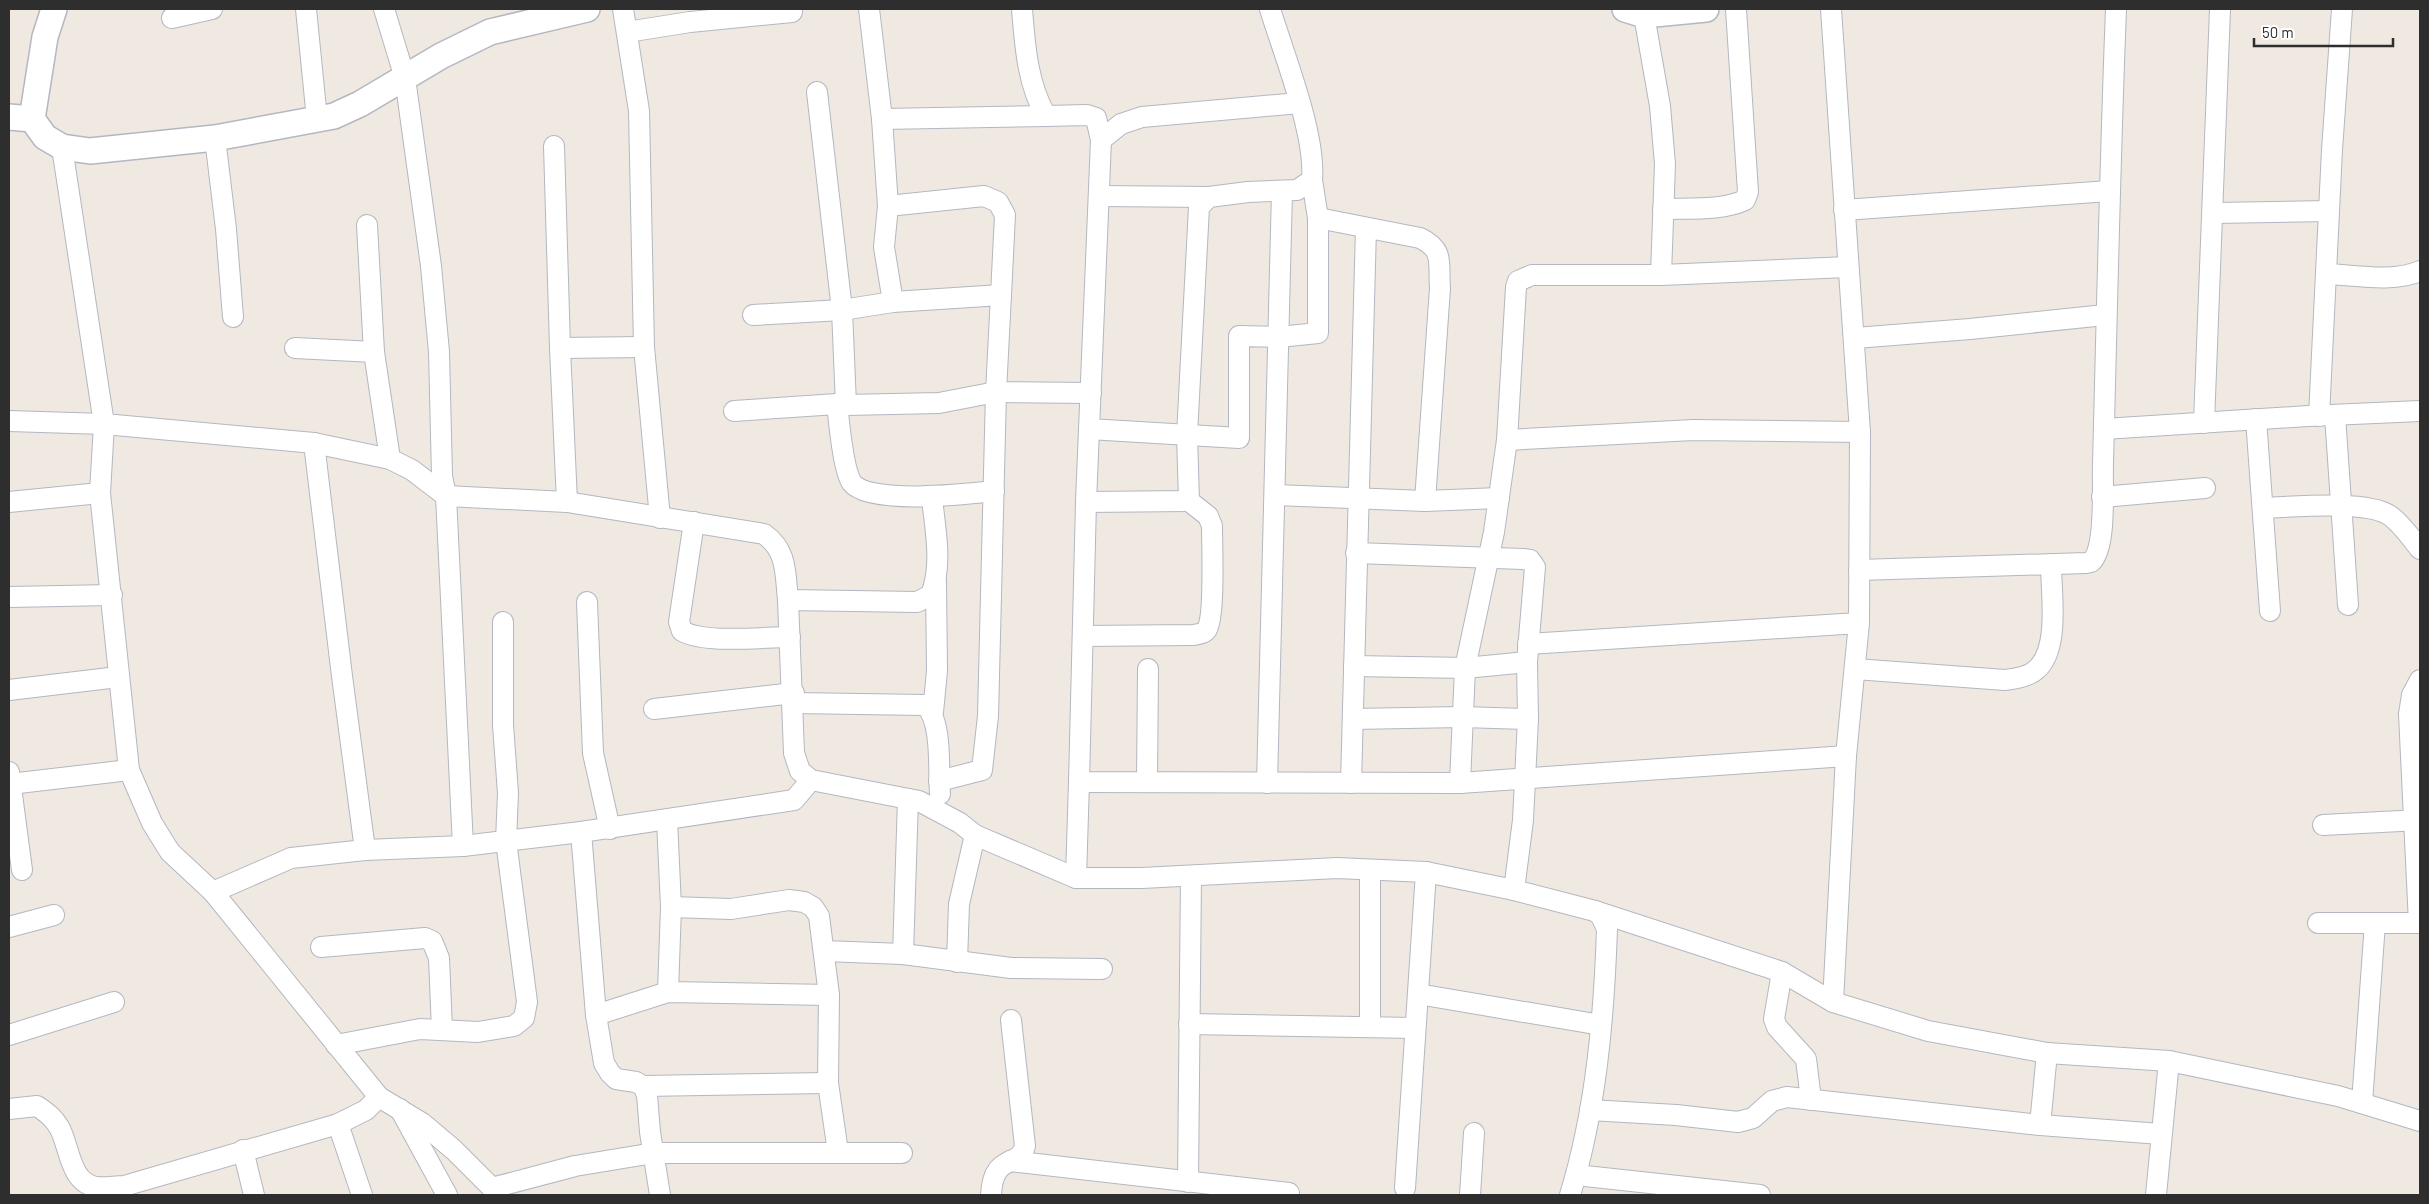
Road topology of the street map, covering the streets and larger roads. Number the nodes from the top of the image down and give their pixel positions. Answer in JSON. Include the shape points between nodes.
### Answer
{"nodes":[{"id":1,"x":54,"y":9,"type":"edge"},
{"id":2,"x":212,"y":9,"type":"edge"},
{"id":3,"x":306,"y":9,"type":"edge"},
{"id":4,"x":384,"y":9,"type":"edge"},
{"id":5,"x":586,"y":9,"type":"edge"},
{"id":6,"x":623,"y":9,"type":"edge"},
{"id":7,"x":870,"y":9,"type":"edge"},
{"id":8,"x":1022,"y":9,"type":"edge"},
{"id":9,"x":1270,"y":9,"type":"edge"},
{"id":10,"x":1706,"y":9,"type":"edge"},
{"id":11,"x":1736,"y":9,"type":"edge"},
{"id":12,"x":1831,"y":9,"type":"edge"},
{"id":13,"x":2116,"y":9,"type":"edge"},
{"id":14,"x":2220,"y":9,"type":"edge"},
{"id":15,"x":2342,"y":9,"type":"edge"},
{"id":16,"x":792,"y":12,"type":"dead end"},
{"id":17,"x":1647,"y":12,"type":"edge"},
{"id":18,"x":172,"y":18,"type":"dead end"},
{"id":19,"x":627,"y":32,"type":"junction"},
{"id":20,"x":405,"y":78,"type":"junction"},
{"id":21,"x":817,"y":92,"type":"dead end"},
{"id":22,"x":1299,"y":104,"type":"junction"},
{"id":23,"x":1046,"y":116,"type":"junction"},
{"id":24,"x":20,"y":118,"type":"edge"},
{"id":25,"x":317,"y":119,"type":"junction"},
{"id":26,"x":882,"y":119,"type":"junction"},
{"id":27,"x":215,"y":138,"type":"junction"},
{"id":28,"x":1101,"y":140,"type":"junction"},
{"id":29,"x":554,"y":146,"type":"dead end"},
{"id":30,"x":62,"y":147,"type":"junction"},
{"id":31,"x":1312,"y":180,"type":"junction"},
{"id":32,"x":1282,"y":191,"type":"junction"},
{"id":33,"x":2109,"y":191,"type":"junction"},
{"id":34,"x":1099,"y":196,"type":"junction"},
{"id":35,"x":1209,"y":197,"type":"junction"},
{"id":36,"x":888,"y":206,"type":"junction"},
{"id":37,"x":1663,"y":209,"type":"junction"},
{"id":38,"x":1844,"y":210,"type":"junction"},
{"id":39,"x":2329,"y":211,"type":"junction"},
{"id":40,"x":2213,"y":213,"type":"junction"},
{"id":41,"x":1318,"y":218,"type":"junction"},
{"id":42,"x":367,"y":225,"type":"dead end"},
{"id":43,"x":1366,"y":228,"type":"junction"},
{"id":44,"x":1848,"y":267,"type":"junction"},
{"id":45,"x":2420,"y":271,"type":"edge"},
{"id":46,"x":2326,"y":274,"type":"junction"},
{"id":47,"x":1661,"y":276,"type":"junction"},
{"id":48,"x":1002,"y":295,"type":"junction"},
{"id":49,"x":893,"y":302,"type":"junction"},
{"id":50,"x":842,"y":310,"type":"junction"},
{"id":51,"x":753,"y":315,"type":"dead end"},
{"id":52,"x":2105,"y":315,"type":"junction"},
{"id":53,"x":233,"y":317,"type":"dead end"},
{"id":54,"x":1278,"y":337,"type":"junction"},
{"id":55,"x":1855,"y":338,"type":"junction"},
{"id":56,"x":644,"y":347,"type":"junction"},
{"id":57,"x":295,"y":348,"type":"dead end"},
{"id":58,"x":560,"y":348,"type":"junction"},
{"id":59,"x":374,"y":352,"type":"junction"},
{"id":60,"x":996,"y":392,"type":"junction"},
{"id":61,"x":1091,"y":393,"type":"junction"},
{"id":62,"x":841,"y":404,"type":"junction"},
{"id":63,"x":734,"y":411,"type":"dead end"},
{"id":64,"x":2420,"y":412,"type":"edge"},
{"id":65,"x":2327,"y":415,"type":"junction"},
{"id":66,"x":2256,"y":419,"type":"junction"},
{"id":67,"x":9,"y":421,"type":"edge"},
{"id":68,"x":2204,"y":423,"type":"junction"},
{"id":69,"x":104,"y":424,"type":"junction"},
{"id":70,"x":2104,"y":429,"type":"junction"},
{"id":71,"x":1089,"y":430,"type":"junction"},
{"id":72,"x":1860,"y":432,"type":"junction"},
{"id":73,"x":1187,"y":435,"type":"junction"},
{"id":74,"x":1507,"y":440,"type":"junction"},
{"id":75,"x":314,"y":442,"type":"junction"},
{"id":76,"x":390,"y":458,"type":"junction"},
{"id":77,"x":2204,"y":488,"type":"dead end"},
{"id":78,"x":994,"y":491,"type":"junction"},
{"id":79,"x":100,"y":493,"type":"junction"},
{"id":80,"x":446,"y":496,"type":"junction"},
{"id":81,"x":1276,"y":496,"type":"junction"},
{"id":82,"x":2102,"y":497,"type":"junction"},
{"id":83,"x":932,"y":498,"type":"junction"},
{"id":84,"x":1499,"y":498,"type":"junction"},
{"id":85,"x":1357,"y":499,"type":"junction"},
{"id":86,"x":1189,"y":501,"type":"junction"},
{"id":87,"x":1425,"y":501,"type":"junction"},
{"id":88,"x":9,"y":502,"type":"edge"},
{"id":89,"x":567,"y":502,"type":"junction"},
{"id":90,"x":1086,"y":502,"type":"junction"},
{"id":91,"x":2340,"y":506,"type":"junction"},
{"id":92,"x":2263,"y":508,"type":"junction"},
{"id":93,"x":660,"y":518,"type":"junction"},
{"id":94,"x":694,"y":522,"type":"junction"},
{"id":95,"x":2420,"y":549,"type":"edge"},
{"id":96,"x":1356,"y":553,"type":"junction"},
{"id":97,"x":1489,"y":556,"type":"junction"},
{"id":98,"x":2050,"y":564,"type":"junction"},
{"id":99,"x":1859,"y":570,"type":"junction"},
{"id":100,"x":936,"y":582,"type":"junction"},
{"id":101,"x":112,"y":595,"type":"junction"},
{"id":102,"x":9,"y":598,"type":"edge"},
{"id":103,"x":788,"y":600,"type":"junction"},
{"id":104,"x":587,"y":602,"type":"dead end"},
{"id":105,"x":2348,"y":605,"type":"dead end"},
{"id":106,"x":2270,"y":611,"type":"dead end"},
{"id":107,"x":503,"y":622,"type":"dead end"},
{"id":108,"x":1859,"y":623,"type":"junction"},
{"id":109,"x":790,"y":636,"type":"junction"},
{"id":110,"x":1083,"y":636,"type":"junction"},
{"id":111,"x":1527,"y":653,"type":"junction"},
{"id":112,"x":1354,"y":666,"type":"junction"},
{"id":113,"x":1148,"y":668,"type":"dead end"},
{"id":114,"x":1464,"y":668,"type":"junction"},
{"id":115,"x":1855,"y":669,"type":"junction"},
{"id":116,"x":118,"y":677,"type":"junction"},
{"id":117,"x":2420,"y":680,"type":"edge"},
{"id":118,"x":9,"y":690,"type":"edge"},
{"id":119,"x":794,"y":698,"type":"junction"},
{"id":120,"x":654,"y":709,"type":"dead end"},
{"id":121,"x":933,"y":712,"type":"junction"},
{"id":122,"x":1462,"y":717,"type":"junction"},
{"id":123,"x":1353,"y":719,"type":"junction"},
{"id":124,"x":1528,"y":719,"type":"junction"},
{"id":125,"x":1846,"y":756,"type":"junction"},
{"id":126,"x":129,"y":770,"type":"junction"},
{"id":127,"x":10,"y":778,"type":"edge"},
{"id":128,"x":811,"y":780,"type":"junction"},
{"id":129,"x":1525,"y":780,"type":"junction"},
{"id":130,"x":939,"y":781,"type":"junction"},
{"id":131,"x":1079,"y":782,"type":"junction"},
{"id":132,"x":1147,"y":782,"type":"junction"},
{"id":133,"x":1267,"y":783,"type":"junction"},
{"id":134,"x":1351,"y":783,"type":"junction"},
{"id":135,"x":1460,"y":783,"type":"junction"},
{"id":136,"x":908,"y":798,"type":"junction"},
{"id":137,"x":941,"y":811,"type":"junction"},
{"id":138,"x":667,"y":820,"type":"junction"},
{"id":139,"x":2417,"y":820,"type":"edge"},
{"id":140,"x":2323,"y":825,"type":"dead end"},
{"id":141,"x":610,"y":829,"type":"junction"},
{"id":142,"x":582,"y":832,"type":"junction"},
{"id":143,"x":974,"y":835,"type":"junction"},
{"id":144,"x":506,"y":841,"type":"junction"},
{"id":145,"x":463,"y":846,"type":"junction"},
{"id":146,"x":365,"y":850,"type":"junction"},
{"id":147,"x":22,"y":870,"type":"dead end"},
{"id":148,"x":1370,"y":870,"type":"junction"},
{"id":149,"x":1426,"y":872,"type":"junction"},
{"id":150,"x":1191,"y":876,"type":"junction"},
{"id":151,"x":1076,"y":878,"type":"junction"},
{"id":152,"x":1514,"y":890,"type":"junction"},
{"id":153,"x":213,"y":892,"type":"junction"},
{"id":154,"x":671,"y":907,"type":"junction"},
{"id":155,"x":1594,"y":911,"type":"junction"},
{"id":156,"x":54,"y":915,"type":"dead end"},
{"id":157,"x":2318,"y":923,"type":"dead end"},
{"id":158,"x":2375,"y":923,"type":"junction"},
{"id":159,"x":2420,"y":923,"type":"edge"},
{"id":160,"x":9,"y":927,"type":"edge"},
{"id":161,"x":321,"y":947,"type":"dead end"},
{"id":162,"x":824,"y":952,"type":"junction"},
{"id":163,"x":902,"y":954,"type":"junction"},
{"id":164,"x":957,"y":962,"type":"junction"},
{"id":165,"x":1102,"y":969,"type":"dead end"},
{"id":166,"x":1782,"y":972,"type":"junction"},
{"id":167,"x":668,"y":992,"type":"junction"},
{"id":168,"x":1418,"y":994,"type":"junction"},
{"id":169,"x":829,"y":995,"type":"junction"},
{"id":170,"x":114,"y":1002,"type":"dead end"},
{"id":171,"x":1833,"y":1002,"type":"junction"},
{"id":172,"x":596,"y":1015,"type":"junction"},
{"id":173,"x":1012,"y":1020,"type":"dead end"},
{"id":174,"x":1189,"y":1024,"type":"junction"},
{"id":175,"x":1602,"y":1025,"type":"junction"},
{"id":176,"x":1370,"y":1027,"type":"junction"},
{"id":177,"x":1415,"y":1028,"type":"junction"},
{"id":178,"x":442,"y":1030,"type":"junction"},
{"id":179,"x":9,"y":1035,"type":"edge"},
{"id":180,"x":336,"y":1045,"type":"junction"},
{"id":181,"x":2047,"y":1053,"type":"junction"},
{"id":182,"x":2169,"y":1060,"type":"junction"},
{"id":183,"x":828,"y":1083,"type":"junction"},
{"id":184,"x":643,"y":1086,"type":"junction"},
{"id":185,"x":379,"y":1097,"type":"junction"},
{"id":186,"x":1812,"y":1100,"type":"junction"},
{"id":187,"x":2362,"y":1103,"type":"junction"},
{"id":188,"x":9,"y":1109,"type":"edge"},
{"id":189,"x":400,"y":1109,"type":"junction"},
{"id":190,"x":1590,"y":1110,"type":"junction"},
{"id":191,"x":2420,"y":1121,"type":"edge"},
{"id":192,"x":338,"y":1124,"type":"junction"},
{"id":193,"x":2040,"y":1125,"type":"junction"},
{"id":194,"x":1474,"y":1133,"type":"dead end"},
{"id":195,"x":2161,"y":1134,"type":"junction"},
{"id":196,"x":243,"y":1150,"type":"junction"},
{"id":197,"x":838,"y":1152,"type":"junction"},
{"id":198,"x":654,"y":1153,"type":"junction"},
{"id":199,"x":902,"y":1153,"type":"dead end"},
{"id":200,"x":1010,"y":1161,"type":"junction"},
{"id":201,"x":1576,"y":1175,"type":"junction"},
{"id":202,"x":1188,"y":1182,"type":"junction"},
{"id":203,"x":1405,"y":1188,"type":"dead end"},
{"id":204,"x":1621,"y":1188,"type":"edge"},
{"id":205,"x":125,"y":1190,"type":"edge"},
{"id":206,"x":1666,"y":1190,"type":"edge"},
{"id":207,"x":495,"y":1192,"type":"edge"},
{"id":208,"x":1239,"y":1192,"type":"edge"},
{"id":209,"x":1289,"y":1193,"type":"dead end"},
{"id":210,"x":254,"y":1195,"type":"edge"},
{"id":211,"x":362,"y":1195,"type":"edge"},
{"id":212,"x":447,"y":1195,"type":"edge"},
{"id":213,"x":660,"y":1195,"type":"edge"},
{"id":214,"x":991,"y":1195,"type":"edge"},
{"id":215,"x":1470,"y":1195,"type":"edge"},
{"id":216,"x":1570,"y":1195,"type":"edge"},
{"id":217,"x":1760,"y":1195,"type":"edge"},
{"id":218,"x":2156,"y":1195,"type":"edge"}],
"edges":[{"from":1,"to":24,"type":"street"},
{"from":2,"to":18,"type":"street"},
{"from":3,"to":25,"type":"street"},
{"from":4,"to":20,"type":"street"},
{"from":5,"to":20,"type":"street","via":[[490,32]]},
{"from":6,"to":19,"type":"street"},
{"from":7,"to":26,"type":"street"},
{"from":8,"to":23,"type":"street","via":[[1026,60]]},
{"from":9,"to":22,"type":"street"},
{"from":10,"to":17,"type":"street"},
{"from":11,"to":37,"type":"street","via":[[1748,192],[1745,200],[1738,203]]},
{"from":12,"to":38,"type":"street"},
{"from":13,"to":33,"type":"street"},
{"from":14,"to":40,"type":"street"},
{"from":15,"to":39,"type":"street"},
{"from":16,"to":19,"type":"street"},
{"from":17,"to":37,"type":"street","via":[[1665,164]]},
{"from":19,"to":56,"type":"street","via":[[639,112]]},
{"from":20,"to":25,"type":"street","via":[[360,104],[334,116]]},
{"from":20,"to":80,"type":"street","via":[[431,266],[439,352],[442,476]]},
{"from":21,"to":50,"type":"street"},
{"from":22,"to":28,"type":"street","via":[[1142,117],[1121,124]]},
{"from":22,"to":31,"type":"street","via":[[1313,162]]},
{"from":23,"to":26,"type":"street"},
{"from":23,"to":28,"type":"street","via":[[1087,115],[1096,118]]},
{"from":24,"to":30,"type":"street"},
{"from":25,"to":27,"type":"street"},
{"from":26,"to":36,"type":"street"},
{"from":27,"to":30,"type":"street","via":[[90,151]]},
{"from":27,"to":53,"type":"street"},
{"from":28,"to":34,"type":"street"},
{"from":29,"to":58,"type":"street"},
{"from":30,"to":69,"type":"street"},
{"from":31,"to":32,"type":"street","via":[[1297,190]]},
{"from":31,"to":41,"type":"street"},
{"from":32,"to":35,"type":"street"},
{"from":32,"to":54,"type":"street"},
{"from":33,"to":38,"type":"street"},
{"from":33,"to":52,"type":"street"},
{"from":34,"to":35,"type":"street"},
{"from":34,"to":61,"type":"street"},
{"from":35,"to":73,"type":"street","via":[[1199,208],[1197,223]]},
{"from":36,"to":48,"type":"street","via":[[984,196],[998,202],[1005,215]]},
{"from":36,"to":49,"type":"street","via":[[884,247]]},
{"from":37,"to":47,"type":"street"},
{"from":38,"to":44,"type":"street"},
{"from":39,"to":40,"type":"street"},
{"from":39,"to":46,"type":"street"},
{"from":40,"to":68,"type":"street"},
{"from":41,"to":43,"type":"street"},
{"from":41,"to":54,"type":"street","via":[[1318,334]]},
{"from":42,"to":59,"type":"street"},
{"from":43,"to":85,"type":"street","via":[[1364,366]]},
{"from":43,"to":87,"type":"street","via":[[1420,238],[1433,245],[1438,253],[1440,288]]},
{"from":44,"to":47,"type":"street"},
{"from":44,"to":55,"type":"street"},
{"from":45,"to":46,"type":"street","via":[[2410,276],[2392,277]]},
{"from":46,"to":65,"type":"street"},
{"from":47,"to":74,"type":"street","via":[[1532,275],[1518,281]]},
{"from":48,"to":49,"type":"street"},
{"from":48,"to":60,"type":"street"},
{"from":49,"to":50,"type":"street"},
{"from":50,"to":51,"type":"street"},
{"from":50,"to":62,"type":"street"},
{"from":52,"to":55,"type":"street"},
{"from":52,"to":70,"type":"street"},
{"from":54,"to":73,"type":"street","via":[[1239,336],[1239,438]]},
{"from":54,"to":81,"type":"street"},
{"from":55,"to":72,"type":"street"},
{"from":56,"to":58,"type":"street"},
{"from":56,"to":93,"type":"street"},
{"from":57,"to":59,"type":"street"},
{"from":58,"to":89,"type":"street"},
{"from":59,"to":76,"type":"street"},
{"from":60,"to":61,"type":"street"},
{"from":60,"to":62,"type":"street","via":[[939,403]]},
{"from":60,"to":78,"type":"street"},
{"from":61,"to":71,"type":"street"},
{"from":62,"to":63,"type":"street"},
{"from":62,"to":83,"type":"street","via":[[847,470],[852,483],[864,492]]},
{"from":64,"to":65,"type":"street"},
{"from":65,"to":66,"type":"street"},
{"from":65,"to":91,"type":"street"},
{"from":66,"to":68,"type":"street"},
{"from":66,"to":92,"type":"street"},
{"from":67,"to":69,"type":"street"},
{"from":68,"to":70,"type":"street"},
{"from":69,"to":75,"type":"street"},
{"from":69,"to":79,"type":"street"},
{"from":70,"to":82,"type":"street"},
{"from":71,"to":73,"type":"street"},
{"from":71,"to":90,"type":"street"},
{"from":72,"to":74,"type":"street","via":[[1693,430]]},
{"from":72,"to":99,"type":"street"},
{"from":73,"to":86,"type":"street"},
{"from":74,"to":84,"type":"street"},
{"from":75,"to":76,"type":"street"},
{"from":75,"to":146,"type":"street"},
{"from":76,"to":80,"type":"street"},
{"from":77,"to":82,"type":"street"},
{"from":78,"to":83,"type":"street"},
{"from":78,"to":130,"type":"street","via":[[988,716],[982,770]]},
{"from":79,"to":88,"type":"street"},
{"from":79,"to":101,"type":"street"},
{"from":80,"to":89,"type":"street"},
{"from":80,"to":145,"type":"street"},
{"from":81,"to":85,"type":"street"},
{"from":81,"to":133,"type":"street"},
{"from":82,"to":98,"type":"street","via":[[2100,539],[2094,559],[2086,563]]},
{"from":83,"to":100,"type":"street","via":[[938,562]]},
{"from":84,"to":87,"type":"street"},
{"from":84,"to":97,"type":"street"},
{"from":85,"to":87,"type":"street"},
{"from":85,"to":96,"type":"street"},
{"from":86,"to":90,"type":"street"},
{"from":86,"to":110,"type":"street","via":[[1208,516],[1212,526],[1211,608],[1207,629],[1193,635]]},
{"from":89,"to":93,"type":"street"},
{"from":90,"to":110,"type":"street"},
{"from":91,"to":92,"type":"street"},
{"from":91,"to":95,"type":"street","via":[[2389,514]]},
{"from":91,"to":105,"type":"street"},
{"from":92,"to":106,"type":"street"},
{"from":93,"to":94,"type":"street"},
{"from":94,"to":103,"type":"street","via":[[764,534],[776,542],[783,558]]},
{"from":94,"to":109,"type":"street","via":[[679,622],[682,631],[707,638]]},
{"from":96,"to":97,"type":"street"},
{"from":96,"to":112,"type":"street"},
{"from":97,"to":111,"type":"street","via":[[1523,558],[1530,560],[1535,567]]},
{"from":97,"to":114,"type":"street"},
{"from":98,"to":99,"type":"street"},
{"from":98,"to":115,"type":"street","via":[[2052,623],[2049,648],[2037,670],[2021,678],[2004,680]]},
{"from":99,"to":108,"type":"street"},
{"from":100,"to":103,"type":"street","via":[[931,595],[917,602]]},
{"from":100,"to":121,"type":"street","via":[[937,671]]},
{"from":101,"to":102,"type":"street"},
{"from":101,"to":116,"type":"street"},
{"from":103,"to":109,"type":"street"},
{"from":104,"to":141,"type":"street","via":[[592,753]]},
{"from":107,"to":144,"type":"street","via":[[503,725],[508,793]]},
{"from":108,"to":111,"type":"street"},
{"from":108,"to":115,"type":"street"},
{"from":109,"to":119,"type":"street"},
{"from":110,"to":131,"type":"street"},
{"from":111,"to":114,"type":"street"},
{"from":111,"to":124,"type":"street"},
{"from":112,"to":114,"type":"street"},
{"from":112,"to":123,"type":"street"},
{"from":113,"to":132,"type":"street"},
{"from":114,"to":122,"type":"street"},
{"from":115,"to":125,"type":"street"},
{"from":116,"to":118,"type":"street"},
{"from":116,"to":126,"type":"street"},
{"from":117,"to":139,"type":"street","via":[[2412,695],[2409,714]]},
{"from":119,"to":120,"type":"street"},
{"from":119,"to":121,"type":"street","via":[[926,705]]},
{"from":119,"to":128,"type":"street","via":[[794,753],[800,771]]},
{"from":121,"to":130,"type":"street"},
{"from":122,"to":123,"type":"street"},
{"from":122,"to":124,"type":"street"},
{"from":122,"to":135,"type":"street"},
{"from":123,"to":134,"type":"street"},
{"from":124,"to":129,"type":"street"},
{"from":125,"to":129,"type":"street"},
{"from":125,"to":171,"type":"street"},
{"from":126,"to":127,"type":"street"},
{"from":126,"to":153,"type":"street","via":[[152,823],[170,852]]},
{"from":127,"to":147,"type":"street"},
{"from":128,"to":136,"type":"street"},
{"from":128,"to":138,"type":"street","via":[[794,800]]},
{"from":129,"to":135,"type":"street"},
{"from":129,"to":152,"type":"street","via":[[1524,820]]},
{"from":130,"to":137,"type":"street"},
{"from":131,"to":132,"type":"street"},
{"from":131,"to":151,"type":"street"},
{"from":132,"to":133,"type":"street"},
{"from":133,"to":134,"type":"street"},
{"from":134,"to":135,"type":"street"},
{"from":136,"to":137,"type":"street"},
{"from":136,"to":163,"type":"street"},
{"from":137,"to":143,"type":"street"},
{"from":138,"to":141,"type":"street"},
{"from":138,"to":154,"type":"street"},
{"from":139,"to":140,"type":"street"},
{"from":139,"to":159,"type":"street"},
{"from":141,"to":142,"type":"street"},
{"from":142,"to":144,"type":"street"},
{"from":142,"to":172,"type":"street"},
{"from":143,"to":151,"type":"street"},
{"from":143,"to":164,"type":"street","via":[[959,904]]},
{"from":144,"to":145,"type":"street"},
{"from":144,"to":178,"type":"street","via":[[527,1002],[524,1018],[514,1026],[478,1032]]},
{"from":145,"to":146,"type":"street"},
{"from":146,"to":153,"type":"street","via":[[292,858]]},
{"from":148,"to":149,"type":"street"},
{"from":148,"to":150,"type":"street","via":[[1337,868]]},
{"from":148,"to":176,"type":"street"},
{"from":149,"to":152,"type":"street"},
{"from":149,"to":168,"type":"street"},
{"from":150,"to":151,"type":"street"},
{"from":150,"to":174,"type":"street"},
{"from":152,"to":155,"type":"street"},
{"from":153,"to":180,"type":"street"},
{"from":154,"to":162,"type":"street","via":[[731,909],[790,900],[804,902],[819,916]]},
{"from":154,"to":167,"type":"street"},
{"from":155,"to":166,"type":"street"},
{"from":155,"to":175,"type":"street","via":[[1601,916],[1607,929]]},
{"from":156,"to":160,"type":"street"},
{"from":157,"to":158,"type":"street"},
{"from":158,"to":159,"type":"street"},
{"from":158,"to":187,"type":"street"},
{"from":161,"to":178,"type":"street","via":[[425,938],[432,941],[439,958]]},
{"from":162,"to":163,"type":"street"},
{"from":162,"to":169,"type":"street"},
{"from":163,"to":164,"type":"street"},
{"from":164,"to":165,"type":"street","via":[[1012,968]]},
{"from":166,"to":171,"type":"street"},
{"from":166,"to":186,"type":"street","via":[[1774,1019],[1777,1027],[1806,1059]]},
{"from":167,"to":169,"type":"street"},
{"from":167,"to":172,"type":"street"},
{"from":168,"to":175,"type":"street"},
{"from":168,"to":177,"type":"street"},
{"from":169,"to":183,"type":"street"},
{"from":170,"to":179,"type":"street"},
{"from":171,"to":181,"type":"street","via":[[1928,1030]]},
{"from":172,"to":184,"type":"street","via":[[604,1062],[610,1073],[616,1079]]},
{"from":173,"to":200,"type":"street","via":[[1025,1146],[1022,1154]]},
{"from":174,"to":176,"type":"street"},
{"from":174,"to":202,"type":"street"},
{"from":175,"to":190,"type":"street"},
{"from":176,"to":177,"type":"street"},
{"from":177,"to":203,"type":"street"},
{"from":178,"to":180,"type":"street","via":[[420,1029]]},
{"from":180,"to":185,"type":"street"},
{"from":181,"to":182,"type":"street"},
{"from":181,"to":193,"type":"street"},
{"from":182,"to":187,"type":"street"},
{"from":182,"to":195,"type":"street"},
{"from":183,"to":184,"type":"street"},
{"from":183,"to":197,"type":"street"},
{"from":184,"to":198,"type":"street"},
{"from":185,"to":189,"type":"street"},
{"from":185,"to":192,"type":"street","via":[[366,1110]]},
{"from":186,"to":190,"type":"street","via":[[1780,1098],[1753,1118],[1738,1122]]},
{"from":186,"to":193,"type":"street"},
{"from":187,"to":191,"type":"street"},
{"from":188,"to":205,"type":"street","via":[[37,1106],[50,1114],[60,1128],[74,1169],[84,1182],[96,1187]]},
{"from":189,"to":207,"type":"street","via":[[428,1128]]},
{"from":189,"to":212,"type":"street"},
{"from":190,"to":201,"type":"street"},
{"from":192,"to":196,"type":"street"},
{"from":192,"to":211,"type":"street"},
{"from":193,"to":195,"type":"street"},
{"from":194,"to":215,"type":"street"},
{"from":195,"to":218,"type":"street"},
{"from":196,"to":205,"type":"street"},
{"from":196,"to":210,"type":"street"},
{"from":197,"to":198,"type":"street"},
{"from":197,"to":199,"type":"street"},
{"from":198,"to":207,"type":"street","via":[[575,1166]]},
{"from":198,"to":213,"type":"street"},
{"from":200,"to":202,"type":"street"},
{"from":200,"to":214,"type":"street","via":[[1002,1164],[994,1174]]},
{"from":201,"to":204,"type":"street"},
{"from":201,"to":216,"type":"street"},
{"from":202,"to":208,"type":"street"},
{"from":204,"to":206,"type":"street"},
{"from":206,"to":217,"type":"street"},
{"from":208,"to":209,"type":"street"}]}
